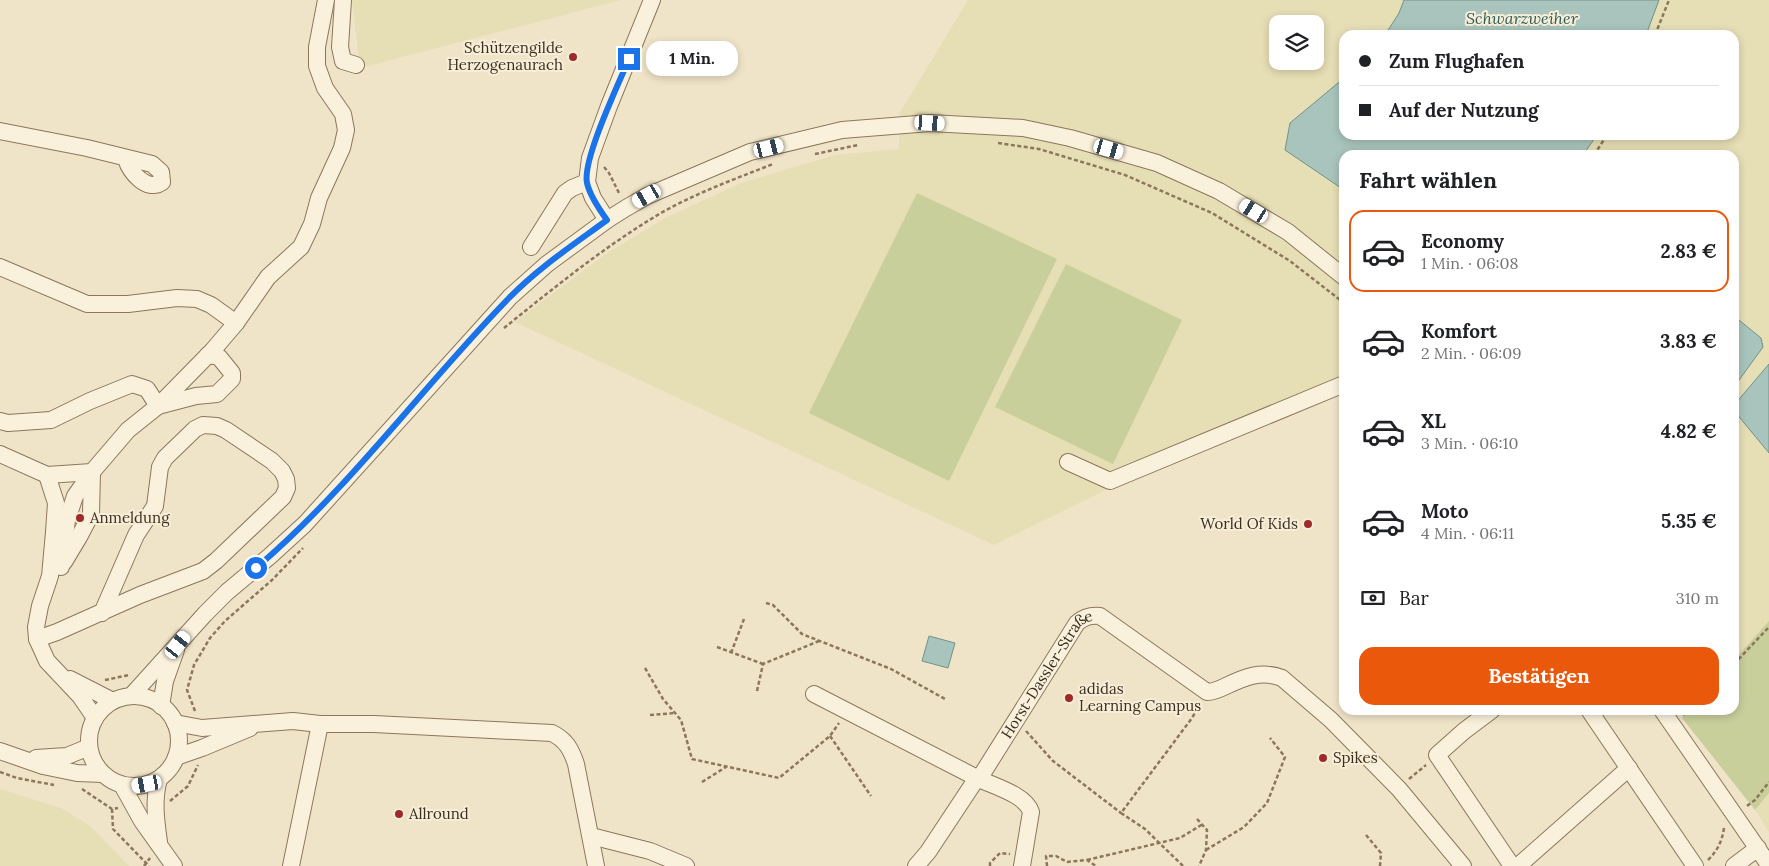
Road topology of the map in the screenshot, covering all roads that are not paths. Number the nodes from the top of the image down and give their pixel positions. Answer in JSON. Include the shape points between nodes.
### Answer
{"nodes":[{"id":1,"x":326,"y":0,"type":"edge"},
{"id":2,"x":342,"y":0,"type":"edge"},
{"id":3,"x":652,"y":0,"type":"edge"},
{"id":4,"x":356,"y":65,"type":"dead end"},
{"id":5,"x":0,"y":131,"type":"edge"},
{"id":6,"x":126,"y":159,"type":"dead end"},
{"id":7,"x":587,"y":182,"type":"junction"},
{"id":8,"x":607,"y":220,"type":"junction"},
{"id":9,"x":531,"y":247,"type":"dead end"},
{"id":10,"x":0,"y":266,"type":"edge"},
{"id":11,"x":1339,"y":273,"type":"edge"},
{"id":12,"x":236,"y":323,"type":"junction"},
{"id":13,"x":208,"y":355,"type":"junction"},
{"id":14,"x":1339,"y":386,"type":"edge"},
{"id":15,"x":158,"y":406,"type":"junction"},
{"id":16,"x":0,"y":421,"type":"edge"},
{"id":17,"x":0,"y":454,"type":"edge"},
{"id":18,"x":1068,"y":462,"type":"dead end"},
{"id":19,"x":92,"y":472,"type":"junction"},
{"id":20,"x":47,"y":476,"type":"junction"},
{"id":21,"x":56,"y":571,"type":"junction"},
{"id":22,"x":102,"y":613,"type":"junction"},
{"id":23,"x":37,"y":638,"type":"junction"},
{"id":24,"x":178,"y":645,"type":"junction"},
{"id":25,"x":54,"y":670,"type":"junction"},
{"id":26,"x":814,"y":694,"type":"dead end"},
{"id":27,"x":131,"y":696,"type":"junction"},
{"id":28,"x":113,"y":701,"type":"junction"},
{"id":29,"x":161,"y":706,"type":"junction"},
{"id":30,"x":1485,"y":715,"type":"edge"},
{"id":31,"x":1592,"y":715,"type":"edge"},
{"id":32,"x":1665,"y":715,"type":"edge"},
{"id":33,"x":95,"y":718,"type":"junction"},
{"id":34,"x":264,"y":722,"type":"junction"},
{"id":35,"x":175,"y":723,"type":"junction"},
{"id":36,"x":320,"y":724,"type":"junction"},
{"id":37,"x":89,"y":747,"type":"junction"},
{"id":38,"x":0,"y":751,"type":"edge"},
{"id":39,"x":176,"y":757,"type":"junction"},
{"id":40,"x":22,"y":758,"type":"junction"},
{"id":41,"x":1629,"y":768,"type":"junction"},
{"id":42,"x":103,"y":774,"type":"junction"},
{"id":43,"x":159,"y":779,"type":"junction"},
{"id":44,"x":978,"y":779,"type":"junction"},
{"id":45,"x":122,"y":785,"type":"junction"},
{"id":46,"x":591,"y":836,"type":"junction"},
{"id":47,"x":159,"y":847,"type":"junction"},
{"id":48,"x":1758,"y":848,"type":"junction"},
{"id":49,"x":1769,"y":865,"type":"edge"},
{"id":50,"x":174,"y":866,"type":"edge"},
{"id":51,"x":291,"y":866,"type":"edge"},
{"id":52,"x":596,"y":866,"type":"edge"},
{"id":53,"x":686,"y":866,"type":"edge"},
{"id":54,"x":916,"y":866,"type":"edge"},
{"id":55,"x":1022,"y":866,"type":"edge"},
{"id":56,"x":1463,"y":866,"type":"edge"},
{"id":57,"x":1512,"y":866,"type":"edge"},
{"id":58,"x":1518,"y":866,"type":"edge"},
{"id":59,"x":1695,"y":866,"type":"edge"},
{"id":60,"x":1734,"y":866,"type":"edge"}],
"edges":[{"from":1,"to":12,"type":"street","via":[[317,47],[317,66],[325,88],[343,114],[346,130],[342,148],[301,247],[268,277]]},
{"from":2,"to":4,"type":"street","via":[[340,47],[343,61]]},
{"from":3,"to":7,"type":"street","via":[[590,158]]},
{"from":5,"to":6,"type":"street"},
{"from":7,"to":8,"type":"street"},
{"from":7,"to":9,"type":"street","via":[[565,193]]},
{"from":8,"to":11,"type":"street","via":[[647,196],[750,152],[842,130],[930,123],[1023,128],[1157,163],[1220,191],[1288,232]]},
{"from":8,"to":24,"type":"street","via":[[547,264],[510,297],[305,524],[227,592]]},
{"from":10,"to":12,"type":"street","via":[[87,304],[197,299]]},
{"from":12,"to":13,"type":"street"},
{"from":13,"to":15,"type":"street"},
{"from":13,"to":15,"type":"street","via":[[219,357],[232,373],[232,379],[217,394]]},
{"from":14,"to":18,"type":"street","via":[[1110,481]]},
{"from":15,"to":16,"type":"street","via":[[147,388],[132,384],[51,420]]},
{"from":15,"to":19,"type":"street","via":[[128,430]]},
{"from":17,"to":20,"type":"street"},
{"from":19,"to":20,"type":"street"},
{"from":19,"to":21,"type":"street","via":[[91,514],[80,537]]},
{"from":20,"to":21,"type":"street","via":[[56,503]]},
{"from":21,"to":23,"type":"street","via":[[40,606]]},
{"from":22,"to":22,"type":"street","via":[[188,577],[216,561],[283,497],[287,488],[282,471],[272,460],[226,430],[210,424],[195,429],[160,467],[155,506],[136,535]]},
{"from":22,"to":23,"type":"street"},
{"from":23,"to":25,"type":"street"},
{"from":24,"to":27,"type":"street"},
{"from":24,"to":29,"type":"street"},
{"from":25,"to":28,"type":"street"},
{"from":25,"to":33,"type":"street","via":[[80,696]]},
{"from":26,"to":44,"type":"street"},
{"from":27,"to":28,"type":"street"},
{"from":27,"to":29,"type":"street","via":[[152,700]]},
{"from":28,"to":33,"type":"street"},
{"from":29,"to":35,"type":"street"},
{"from":30,"to":57,"type":"street","via":[[1437,755]]},
{"from":31,"to":41,"type":"street"},
{"from":32,"to":48,"type":"street","via":[[1730,820]]},
{"from":33,"to":37,"type":"street"},
{"from":34,"to":35,"type":"street","via":[[202,728]]},
{"from":34,"to":36,"type":"street"},
{"from":34,"to":39,"type":"street"},
{"from":35,"to":39,"type":"street","via":[[178,734]]},
{"from":36,"to":46,"type":"street","via":[[552,733],[572,751]]},
{"from":36,"to":51,"type":"street"},
{"from":37,"to":40,"type":"street","via":[[55,758]]},
{"from":37,"to":42,"type":"street"},
{"from":38,"to":40,"type":"street"},
{"from":39,"to":43,"type":"street"},
{"from":40,"to":42,"type":"street","via":[[42,766]]},
{"from":41,"to":58,"type":"street"},
{"from":41,"to":59,"type":"street"},
{"from":42,"to":45,"type":"street"},
{"from":43,"to":45,"type":"street","via":[[141,785]]},
{"from":43,"to":47,"type":"street","via":[[154,805]]},
{"from":44,"to":54,"type":"street","name":"Horst-Dassler-Straße"},
{"from":44,"to":55,"type":"street","via":[[1024,801],[1029,807]]},
{"from":44,"to":56,"type":"street","name":"Horst-Dassler-Straße","via":[[1077,623],[1091,615],[1100,616],[1207,692],[1254,674],[1282,678],[1331,720],[1399,789]]},
{"from":45,"to":47,"type":"street"},
{"from":46,"to":52,"type":"street"},
{"from":46,"to":53,"type":"street","via":[[650,851]]},
{"from":47,"to":50,"type":"street"},
{"from":48,"to":49,"type":"street"},
{"from":48,"to":60,"type":"street"}]}
